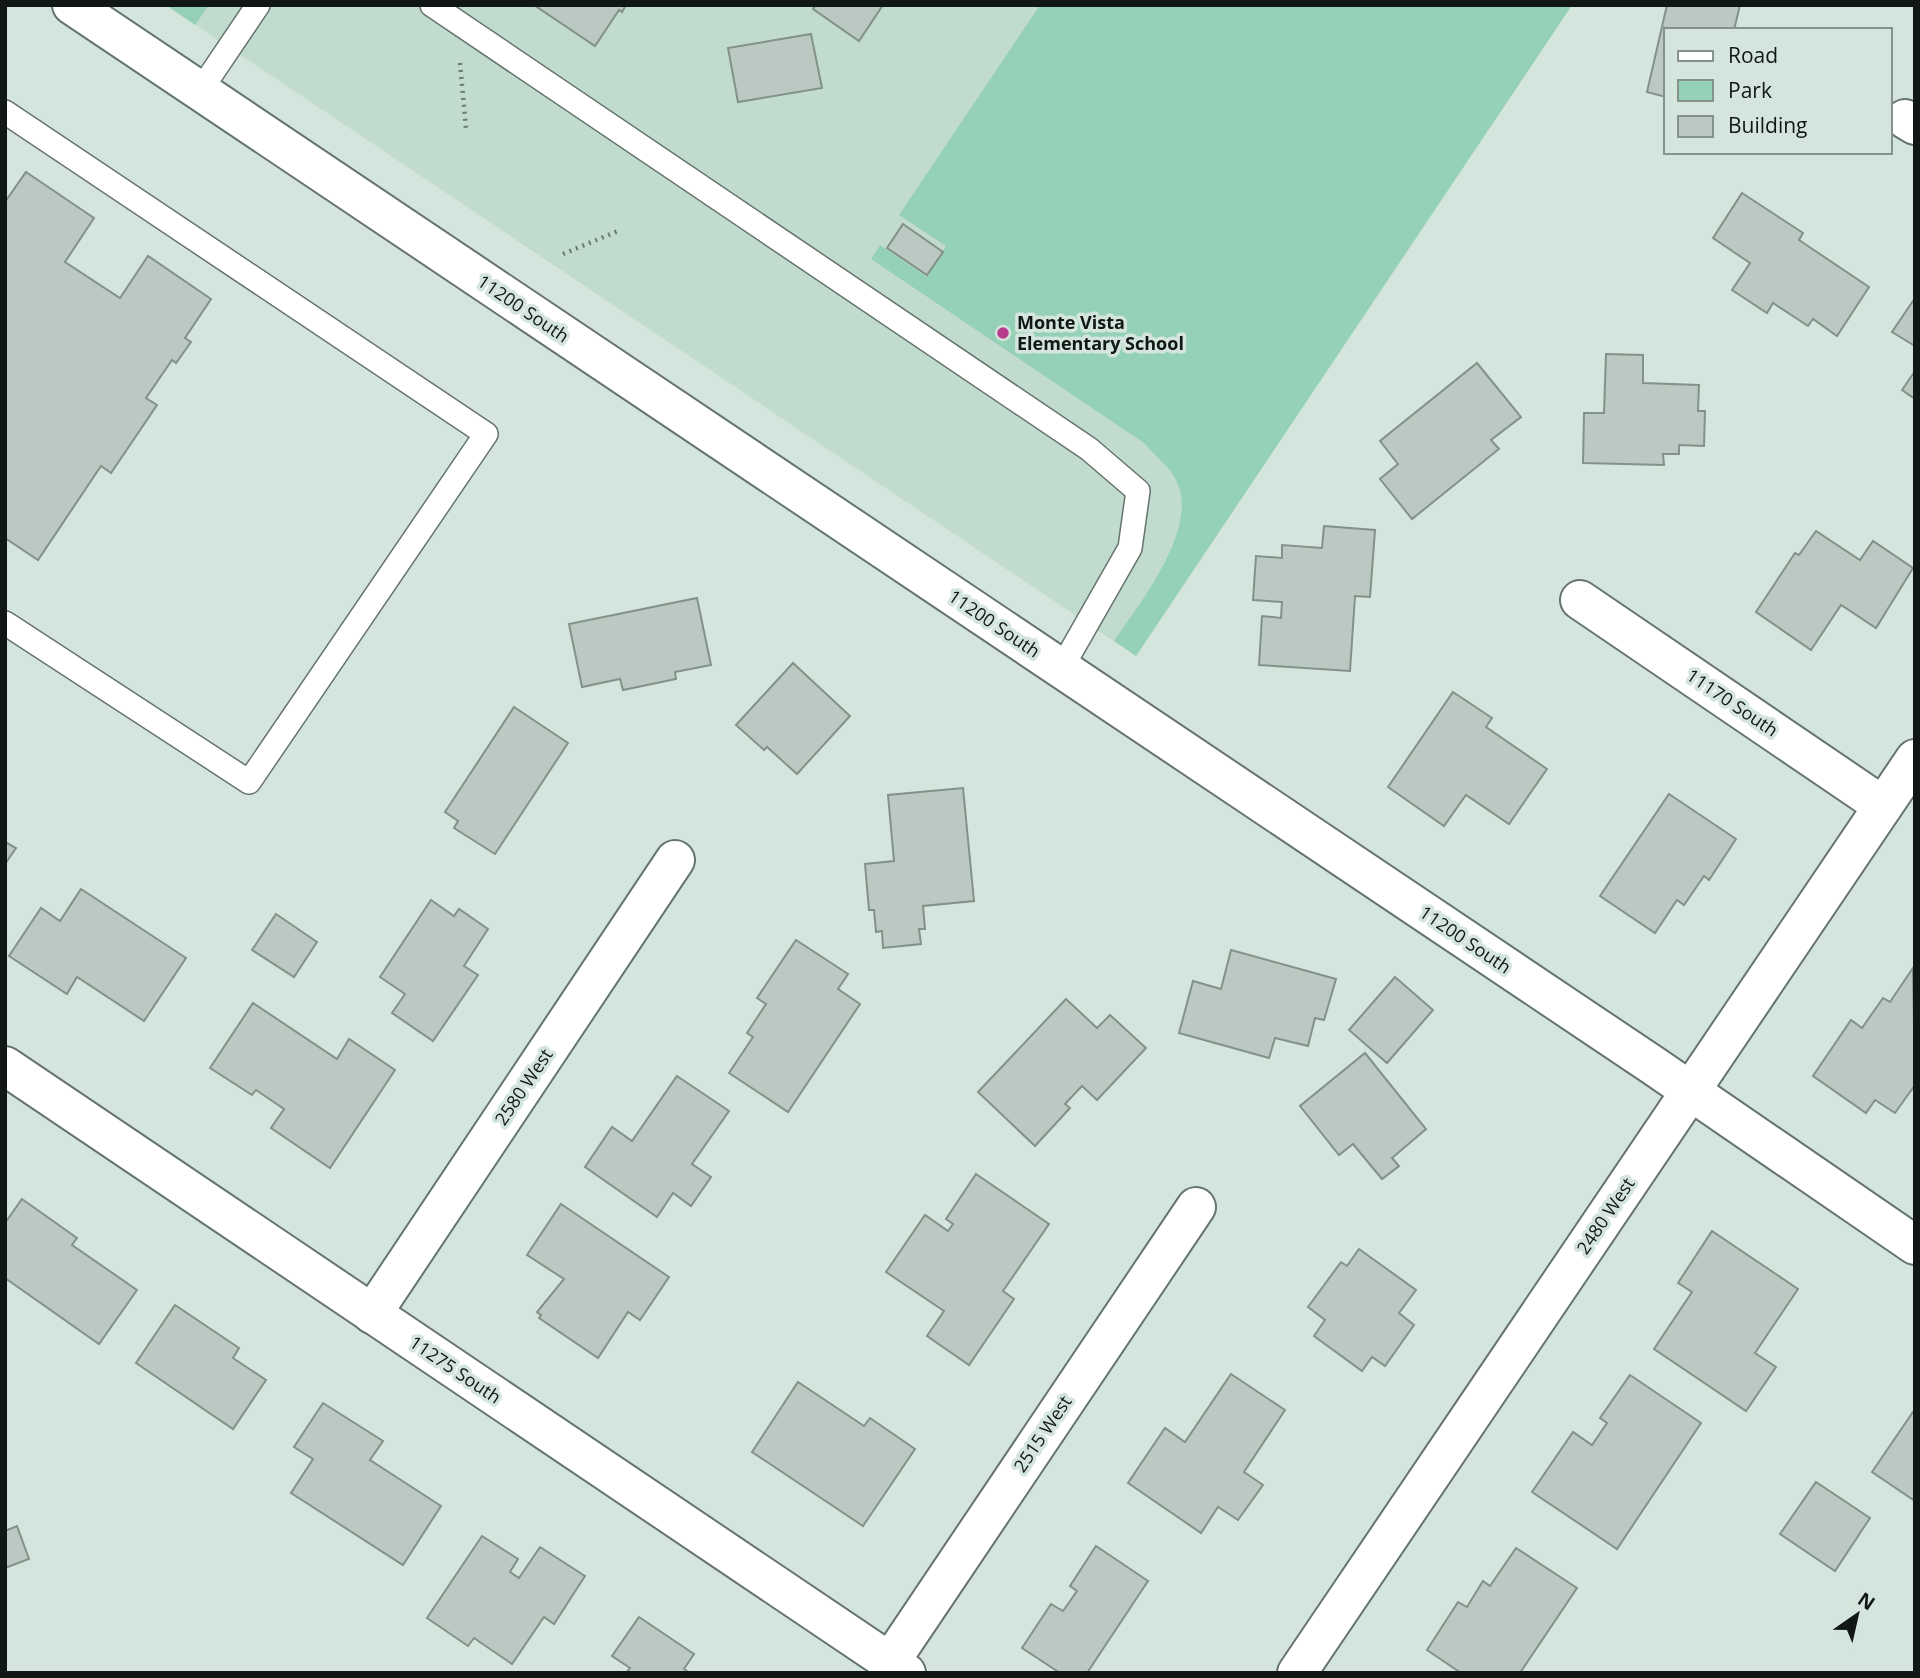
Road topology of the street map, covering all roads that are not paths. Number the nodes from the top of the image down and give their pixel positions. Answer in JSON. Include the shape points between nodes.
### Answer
{"nodes":[{"id":1,"x":72,"y":5,"type":"edge"},
{"id":2,"x":258,"y":5,"type":"edge"},
{"id":3,"x":432,"y":5,"type":"edge"},
{"id":4,"x":200,"y":91,"type":"junction"},
{"id":5,"x":5,"y":112,"type":"edge"},
{"id":6,"x":1580,"y":600,"type":"dead end"},
{"id":7,"x":5,"y":623,"type":"edge"},
{"id":8,"x":1061,"y":669,"type":"junction"},
{"id":9,"x":1915,"y":759,"type":"edge"},
{"id":10,"x":1883,"y":806,"type":"junction"},
{"id":11,"x":675,"y":860,"type":"dead end"},
{"id":12,"x":5,"y":1066,"type":"edge"},
{"id":13,"x":1691,"y":1091,"type":"junction"},
{"id":14,"x":1196,"y":1207,"type":"dead end"},
{"id":15,"x":1915,"y":1245,"type":"edge"},
{"id":16,"x":372,"y":1314,"type":"junction"},
{"id":17,"x":898,"y":1667,"type":"edge"},
{"id":18,"x":1297,"y":1673,"type":"edge"}],
"edges":[{"from":1,"to":4,"type":"street","name":"11200 South"},
{"from":2,"to":4,"type":"lane"},
{"from":3,"to":8,"type":"lane","via":[[1089,449],[1138,491],[1130,548]]},
{"from":4,"to":8,"type":"street","name":"11200 South"},
{"from":5,"to":7,"type":"lane","via":[[486,434],[249,782]]},
{"from":6,"to":10,"type":"street","name":"11170 South"},
{"from":8,"to":13,"type":"street","name":"11200 South"},
{"from":9,"to":10,"type":"street","name":"2480 West"},
{"from":10,"to":13,"type":"street","name":"2480 West"},
{"from":11,"to":16,"type":"street","name":"2580 West"},
{"from":12,"to":16,"type":"street","name":"11275 South"},
{"from":13,"to":15,"type":"street","name":"11200 South"},
{"from":13,"to":18,"type":"street","name":"2480 West"},
{"from":14,"to":17,"type":"street","name":"2515 West"},
{"from":16,"to":17,"type":"street","name":"11275 South"}]}
